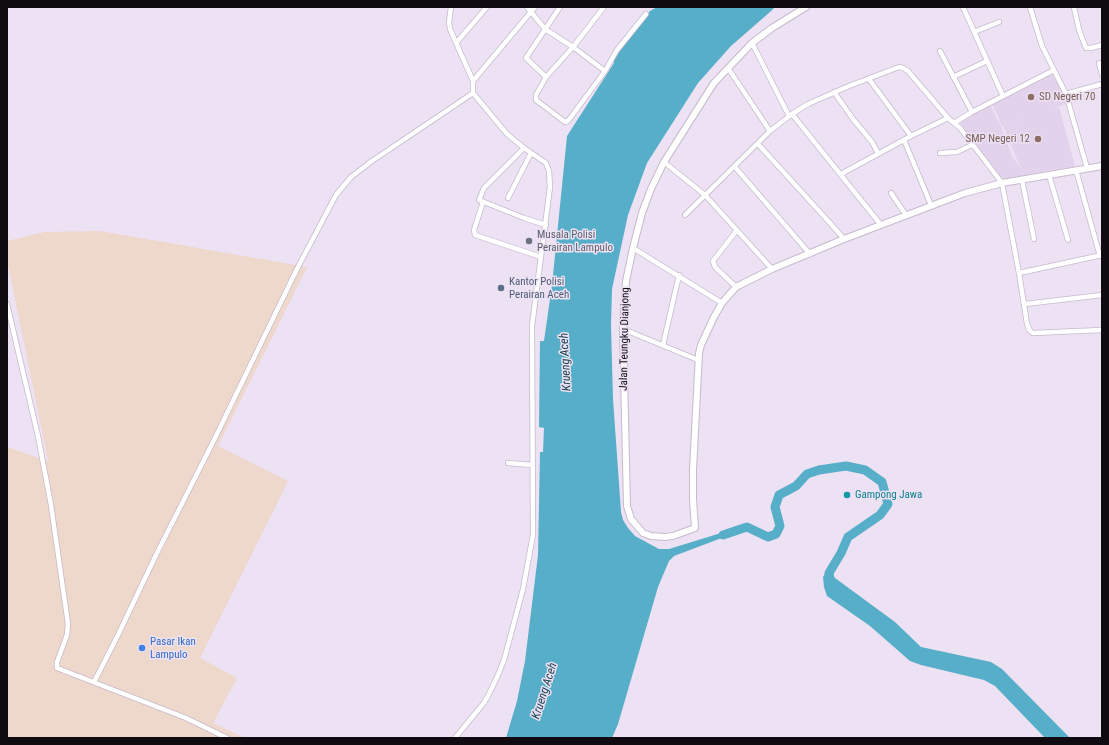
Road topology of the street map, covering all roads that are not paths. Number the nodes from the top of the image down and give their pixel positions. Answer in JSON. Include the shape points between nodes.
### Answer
{"nodes":[{"id":1,"x":487,"y":7,"type":"edge"},
{"id":2,"x":527,"y":7,"type":"edge"},
{"id":3,"x":535,"y":7,"type":"edge"},
{"id":4,"x":560,"y":7,"type":"edge"},
{"id":5,"x":604,"y":7,"type":"edge"},
{"id":6,"x":806,"y":7,"type":"edge"},
{"id":7,"x":963,"y":7,"type":"edge"},
{"id":8,"x":1030,"y":7,"type":"edge"},
{"id":9,"x":1074,"y":7,"type":"edge"},
{"id":10,"x":452,"y":8,"type":"edge"},
{"id":11,"x":532,"y":11,"type":"junction"},
{"id":12,"x":646,"y":14,"type":"dead end"},
{"id":13,"x":999,"y":22,"type":"dead end"},
{"id":14,"x":545,"y":28,"type":"junction"},
{"id":15,"x":974,"y":32,"type":"junction"},
{"id":16,"x":456,"y":43,"type":"junction"},
{"id":17,"x":752,"y":44,"type":"junction"},
{"id":18,"x":1102,"y":45,"type":"edge"},
{"id":19,"x":573,"y":47,"type":"junction"},
{"id":20,"x":940,"y":51,"type":"dead end"},
{"id":21,"x":987,"y":61,"type":"junction"},
{"id":22,"x":1099,"y":63,"type":"dead end"},
{"id":23,"x":728,"y":68,"type":"junction"},
{"id":24,"x":605,"y":70,"type":"junction"},
{"id":25,"x":1054,"y":70,"type":"junction"},
{"id":26,"x":1102,"y":74,"type":"edge"},
{"id":27,"x":546,"y":77,"type":"junction"},
{"id":28,"x":953,"y":77,"type":"junction"},
{"id":29,"x":869,"y":79,"type":"junction"},
{"id":30,"x":473,"y":80,"type":"junction"},
{"id":31,"x":1102,"y":84,"type":"edge"},
{"id":32,"x":834,"y":92,"type":"junction"},
{"id":33,"x":473,"y":93,"type":"junction"},
{"id":34,"x":1066,"y":94,"type":"junction"},
{"id":35,"x":1003,"y":96,"type":"junction"},
{"id":36,"x":972,"y":112,"type":"junction"},
{"id":37,"x":790,"y":115,"type":"junction"},
{"id":38,"x":948,"y":118,"type":"junction"},
{"id":39,"x":954,"y":123,"type":"junction"},
{"id":40,"x":770,"y":131,"type":"junction"},
{"id":41,"x":911,"y":136,"type":"junction"},
{"id":42,"x":904,"y":140,"type":"junction"},
{"id":43,"x":758,"y":144,"type":"junction"},
{"id":44,"x":972,"y":144,"type":"junction"},
{"id":45,"x":524,"y":148,"type":"junction"},
{"id":46,"x":531,"y":153,"type":"junction"},
{"id":47,"x":878,"y":153,"type":"junction"},
{"id":48,"x":940,"y":153,"type":"dead end"},
{"id":49,"x":664,"y":162,"type":"junction"},
{"id":50,"x":1102,"y":166,"type":"edge"},
{"id":51,"x":735,"y":167,"type":"junction"},
{"id":52,"x":1088,"y":168,"type":"junction"},
{"id":53,"x":1076,"y":170,"type":"junction"},
{"id":54,"x":841,"y":174,"type":"junction"},
{"id":55,"x":1049,"y":174,"type":"junction"},
{"id":56,"x":1022,"y":180,"type":"junction"},
{"id":57,"x":1002,"y":183,"type":"junction"},
{"id":58,"x":890,"y":193,"type":"dead end"},
{"id":59,"x":704,"y":195,"type":"junction"},
{"id":60,"x":508,"y":198,"type":"dead end"},
{"id":61,"x":483,"y":202,"type":"junction"},
{"id":62,"x":931,"y":205,"type":"junction"},
{"id":63,"x":686,"y":214,"type":"dead end"},
{"id":64,"x":906,"y":215,"type":"junction"},
{"id":65,"x":546,"y":225,"type":"junction"},
{"id":66,"x":881,"y":225,"type":"junction"},
{"id":67,"x":737,"y":230,"type":"junction"},
{"id":68,"x":844,"y":239,"type":"junction"},
{"id":69,"x":1034,"y":239,"type":"dead end"},
{"id":70,"x":1068,"y":240,"type":"dead end"},
{"id":71,"x":633,"y":248,"type":"junction"},
{"id":72,"x":810,"y":254,"type":"junction"},
{"id":73,"x":1101,"y":256,"type":"edge"},
{"id":74,"x":541,"y":257,"type":"junction"},
{"id":75,"x":772,"y":269,"type":"junction"},
{"id":76,"x":1019,"y":272,"type":"junction"},
{"id":77,"x":679,"y":275,"type":"junction"},
{"id":78,"x":736,"y":287,"type":"junction"},
{"id":79,"x":1102,"y":295,"type":"edge"},
{"id":80,"x":722,"y":303,"type":"junction"},
{"id":81,"x":7,"y":304,"type":"edge"},
{"id":82,"x":1025,"y":304,"type":"junction"},
{"id":83,"x":623,"y":329,"type":"junction"},
{"id":84,"x":1102,"y":330,"type":"edge"},
{"id":85,"x":663,"y":345,"type":"junction"},
{"id":86,"x":698,"y":360,"type":"junction"},
{"id":87,"x":508,"y":463,"type":"dead end"},
{"id":88,"x":532,"y":465,"type":"junction"},
{"id":89,"x":94,"y":682,"type":"junction"},
{"id":90,"x":228,"y":738,"type":"edge"},
{"id":91,"x":455,"y":738,"type":"edge"}],
"edges":[{"from":1,"to":16,"type":"street"},
{"from":2,"to":11,"type":"street"},
{"from":3,"to":11,"type":"street"},
{"from":4,"to":14,"type":"street"},
{"from":5,"to":19,"type":"street"},
{"from":6,"to":17,"type":"street","name":"Jalan Teungku Dianjong"},
{"from":7,"to":15,"type":"street"},
{"from":8,"to":25,"type":"street","via":[[1042,46]]},
{"from":9,"to":18,"type":"street","via":[[1086,48]]},
{"from":10,"to":16,"type":"street","via":[[449,22]]},
{"from":11,"to":14,"type":"street"},
{"from":11,"to":30,"type":"street"},
{"from":12,"to":24,"type":"street","via":[[617,50]]},
{"from":13,"to":15,"type":"street"},
{"from":14,"to":19,"type":"street"},
{"from":14,"to":27,"type":"street","via":[[526,58]]},
{"from":15,"to":21,"type":"street"},
{"from":16,"to":30,"type":"street"},
{"from":17,"to":23,"type":"street","name":"Jalan Teungku Dianjong"},
{"from":17,"to":37,"type":"street"},
{"from":19,"to":24,"type":"street"},
{"from":19,"to":27,"type":"street"},
{"from":20,"to":28,"type":"street"},
{"from":21,"to":28,"type":"street"},
{"from":21,"to":35,"type":"street"},
{"from":22,"to":26,"type":"street"},
{"from":23,"to":40,"type":"street"},
{"from":23,"to":49,"type":"street","name":"Jalan Teungku Dianjong","via":[[704,97]]},
{"from":24,"to":27,"type":"street","via":[[566,122],[536,100]]},
{"from":25,"to":34,"type":"street"},
{"from":25,"to":35,"type":"street"},
{"from":28,"to":36,"type":"street"},
{"from":29,"to":32,"type":"street"},
{"from":29,"to":38,"type":"street","via":[[899,67],[903,68]]},
{"from":29,"to":41,"type":"street"},
{"from":30,"to":33,"type":"street"},
{"from":31,"to":34,"type":"street"},
{"from":32,"to":37,"type":"street"},
{"from":32,"to":47,"type":"street"},
{"from":33,"to":45,"type":"street","via":[[507,134]]},
{"from":33,"to":89,"type":"street","via":[[372,161],[351,177],[336,194]]},
{"from":34,"to":52,"type":"street"},
{"from":35,"to":36,"type":"street"},
{"from":36,"to":39,"type":"street"},
{"from":37,"to":40,"type":"street"},
{"from":37,"to":54,"type":"street"},
{"from":38,"to":39,"type":"street"},
{"from":38,"to":41,"type":"street"},
{"from":39,"to":44,"type":"street"},
{"from":40,"to":43,"type":"street"},
{"from":41,"to":42,"type":"street"},
{"from":42,"to":47,"type":"street"},
{"from":42,"to":62,"type":"street"},
{"from":43,"to":51,"type":"street"},
{"from":43,"to":68,"type":"street"},
{"from":44,"to":48,"type":"street","via":[[957,152]]},
{"from":44,"to":57,"type":"street"},
{"from":45,"to":46,"type":"street"},
{"from":45,"to":61,"type":"street","via":[[484,188],[479,200]]},
{"from":46,"to":60,"type":"street"},
{"from":46,"to":65,"type":"street","via":[[545,162],[549,168]]},
{"from":47,"to":54,"type":"street"},
{"from":49,"to":59,"type":"street"},
{"from":49,"to":71,"type":"street","name":"Jalan Teungku Dianjong","via":[[647,200]]},
{"from":50,"to":52,"type":"street"},
{"from":51,"to":59,"type":"street"},
{"from":51,"to":72,"type":"street"},
{"from":52,"to":53,"type":"street"},
{"from":53,"to":55,"type":"street"},
{"from":53,"to":73,"type":"street"},
{"from":54,"to":66,"type":"street"},
{"from":55,"to":56,"type":"street"},
{"from":55,"to":70,"type":"street"},
{"from":56,"to":57,"type":"street"},
{"from":56,"to":69,"type":"street"},
{"from":57,"to":62,"type":"street"},
{"from":57,"to":76,"type":"street"},
{"from":58,"to":64,"type":"street"},
{"from":59,"to":63,"type":"street"},
{"from":59,"to":67,"type":"street"},
{"from":61,"to":65,"type":"street"},
{"from":61,"to":74,"type":"street","via":[[474,230],[475,235]]},
{"from":62,"to":64,"type":"street"},
{"from":64,"to":66,"type":"street"},
{"from":65,"to":74,"type":"street"},
{"from":66,"to":68,"type":"street"},
{"from":67,"to":75,"type":"street"},
{"from":67,"to":78,"type":"street","via":[[714,261],[715,267]]},
{"from":68,"to":72,"type":"street"},
{"from":71,"to":77,"type":"street"},
{"from":71,"to":83,"type":"street","name":"Jalan Teungku Dianjong","via":[[626,281]]},
{"from":72,"to":75,"type":"street"},
{"from":73,"to":76,"type":"street"},
{"from":74,"to":88,"type":"street","via":[[532,326]]},
{"from":75,"to":78,"type":"street"},
{"from":76,"to":82,"type":"street"},
{"from":77,"to":80,"type":"street"},
{"from":77,"to":85,"type":"street"},
{"from":78,"to":80,"type":"street"},
{"from":79,"to":82,"type":"street"},
{"from":80,"to":86,"type":"street","via":[[701,345]]},
{"from":81,"to":89,"type":"street","via":[[38,436],[68,624],[67,635],[56,665],[57,668]]},
{"from":82,"to":84,"type":"street","via":[[1027,324],[1034,333]]},
{"from":83,"to":85,"type":"street"},
{"from":83,"to":86,"type":"street","name":"Jalan Teungku Dianjong","via":[[628,513],[637,527],[658,538],[695,528],[693,499]]},
{"from":85,"to":86,"type":"street"},
{"from":87,"to":88,"type":"street"},
{"from":88,"to":91,"type":"street","via":[[533,535],[512,630],[498,675],[488,696]]},
{"from":89,"to":90,"type":"street","via":[[186,718]]}]}
